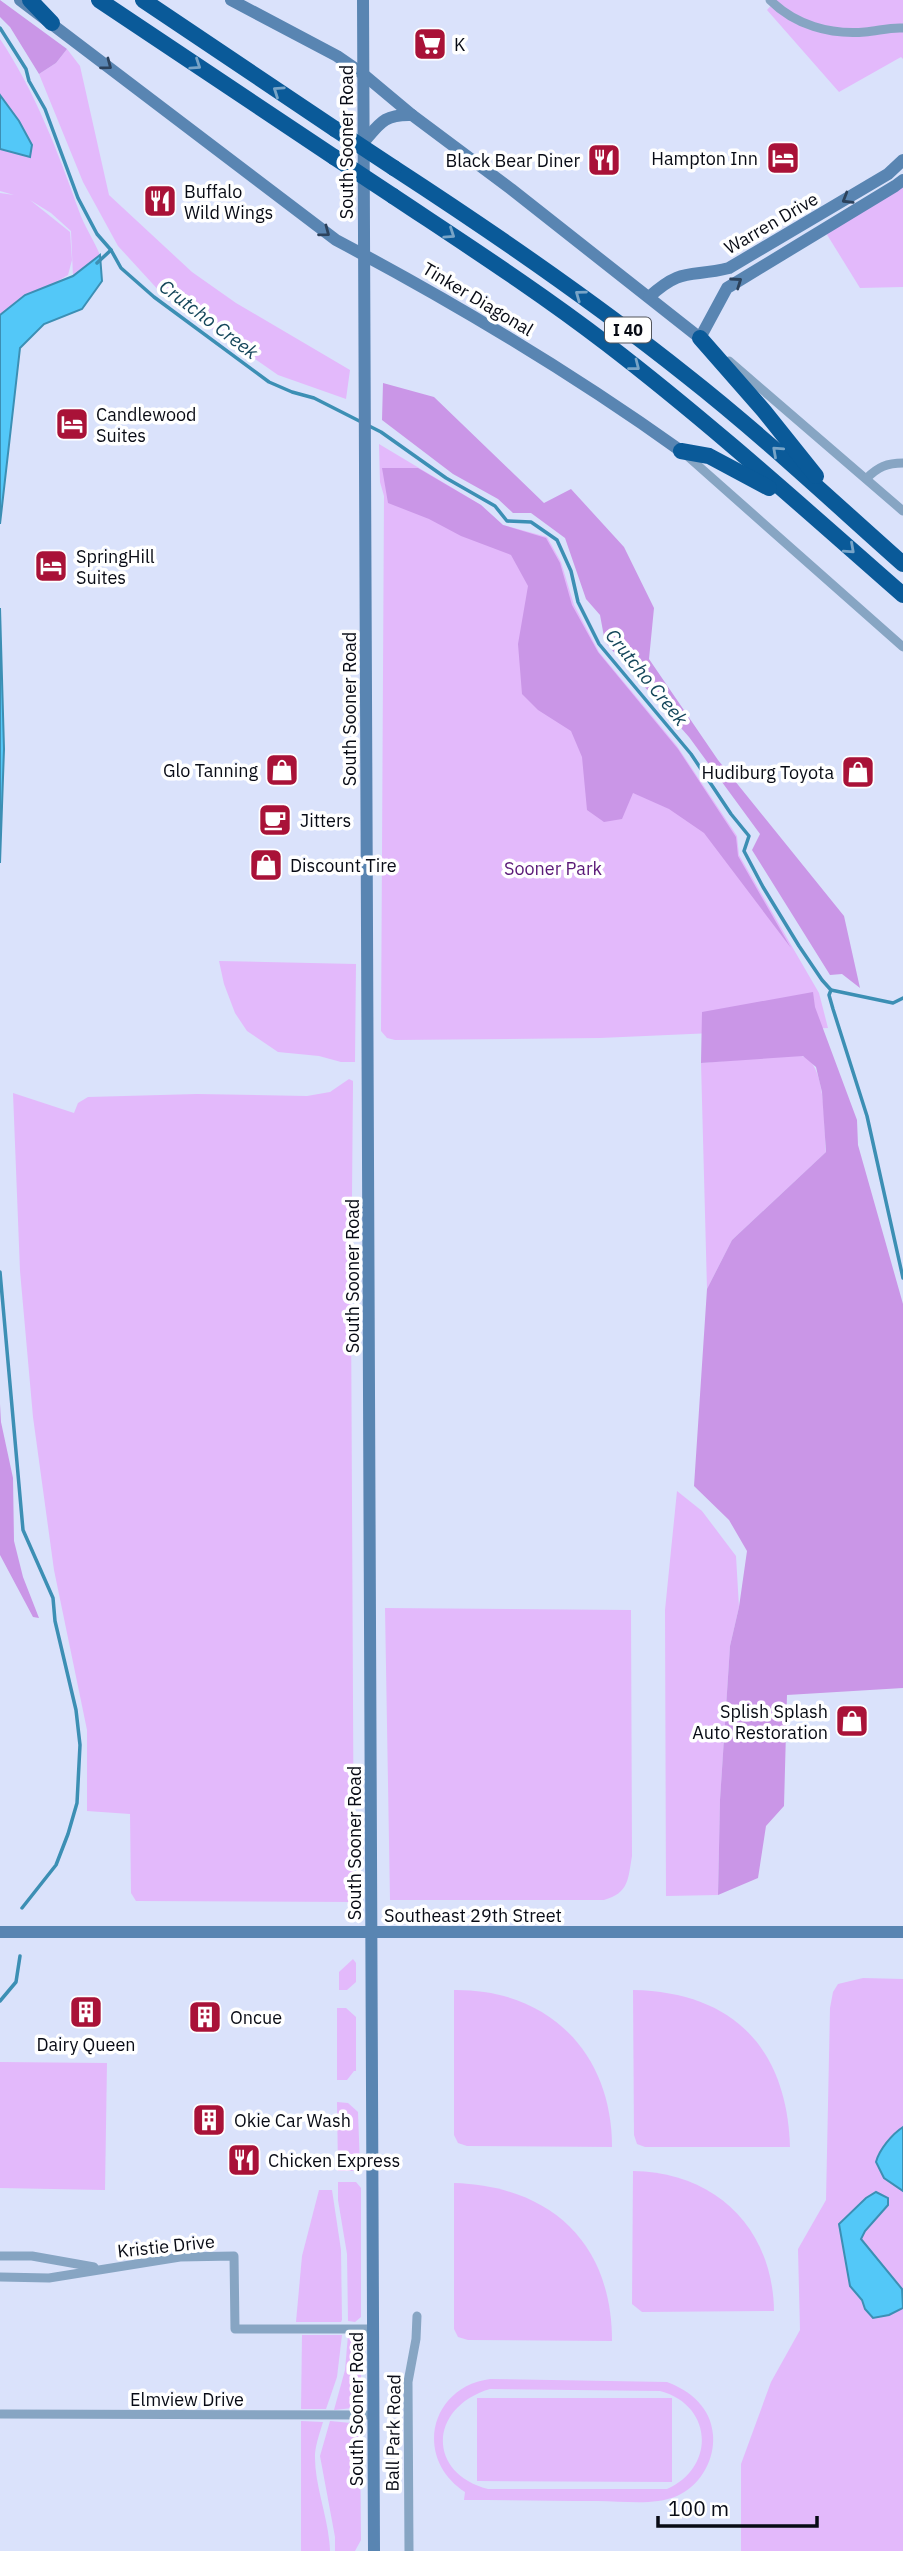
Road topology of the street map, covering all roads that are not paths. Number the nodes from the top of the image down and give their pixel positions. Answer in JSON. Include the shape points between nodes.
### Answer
{"nodes":[{"id":1,"x":20,"y":0,"type":"edge"},
{"id":2,"x":30,"y":0,"type":"edge"},
{"id":3,"x":99,"y":0,"type":"edge"},
{"id":4,"x":143,"y":0,"type":"edge"},
{"id":5,"x":230,"y":0,"type":"edge"},
{"id":6,"x":363,"y":0,"type":"edge"},
{"id":7,"x":770,"y":0,"type":"edge"},
{"id":8,"x":52,"y":23,"type":"junction"},
{"id":9,"x":903,"y":28,"type":"edge"},
{"id":10,"x":363,"y":74,"type":"junction"},
{"id":11,"x":412,"y":115,"type":"junction"},
{"id":12,"x":363,"y":143,"type":"junction"},
{"id":13,"x":903,"y":160,"type":"edge"},
{"id":14,"x":903,"y":180,"type":"edge"},
{"id":15,"x":364,"y":255,"type":"junction"},
{"id":16,"x":649,"y":298,"type":"junction"},
{"id":17,"x":700,"y":338,"type":"junction"},
{"id":18,"x":681,"y":451,"type":"junction"},
{"id":19,"x":903,"y":463,"type":"edge"},
{"id":20,"x":867,"y":478,"type":"junction"},
{"id":21,"x":799,"y":503,"type":"junction"},
{"id":22,"x":903,"y":511,"type":"edge"},
{"id":23,"x":846,"y":513,"type":"junction"},
{"id":24,"x":903,"y":564,"type":"edge"},
{"id":25,"x":903,"y":595,"type":"edge"},
{"id":26,"x":903,"y":647,"type":"edge"},
{"id":27,"x":0,"y":1932,"type":"edge"},
{"id":28,"x":372,"y":1932,"type":"junction"},
{"id":29,"x":903,"y":1932,"type":"edge"},
{"id":30,"x":0,"y":2256,"type":"edge"},
{"id":31,"x":99,"y":2268,"type":"junction"},
{"id":32,"x":0,"y":2277,"type":"edge"},
{"id":33,"x":417,"y":2316,"type":"dead end"},
{"id":34,"x":374,"y":2329,"type":"junction"},
{"id":35,"x":0,"y":2414,"type":"edge"},
{"id":36,"x":374,"y":2415,"type":"junction"},
{"id":37,"x":374,"y":2551,"type":"edge"},
{"id":38,"x":409,"y":2551,"type":"edge"}],
"edges":[{"from":1,"to":8,"type":"main road","name":"Tinker Diagonal"},
{"from":2,"to":8,"type":"highway"},
{"from":3,"to":21,"type":"highway","name":"Tinker Diagonal","number":"I 40","one_way":true,"bridge":true,"via":[[523,283],[606,343]]},
{"from":23,"to":4,"type":"highway","number":"I 40","one_way":true,"bridge":true,"via":[[678,369],[535,262]]},
{"from":5,"to":10,"type":"main road"},
{"from":6,"to":10,"type":"main road","name":"South Sooner Road"},
{"from":7,"to":9,"type":"street","via":[[818,30]]},
{"from":8,"to":15,"type":"main road","name":"Tinker Diagonal","one_way":true,"via":[[336,240]]},
{"from":10,"to":11,"type":"main road"},
{"from":10,"to":12,"type":"main road","name":"South Sooner Road"},
{"from":11,"to":12,"type":"main road","via":[[385,118]]},
{"from":11,"to":16,"type":"main road"},
{"from":12,"to":15,"type":"main road","name":"South Sooner Road"},
{"from":13,"to":16,"type":"main road","name":"Warren Drive","one_way":true,"via":[[888,174],[729,268],[672,279]]},
{"from":17,"to":14,"type":"main road","name":"Warren Drive","one_way":true,"via":[[727,289]]},
{"from":15,"to":18,"type":"main road","name":"Tinker Diagonal","via":[[562,371]]},
{"from":15,"to":28,"type":"main road","name":"South Sooner Road"},
{"from":16,"to":17,"type":"main road"},
{"from":17,"to":20,"type":"street"},
{"from":17,"to":23,"type":"highway"},
{"from":18,"to":21,"type":"highway","via":[[718,460]]},
{"from":18,"to":26,"type":"street","name":"Tinker Diagonal"},
{"from":19,"to":20,"type":"street","via":[[877,468]]},
{"from":20,"to":22,"type":"street"},
{"from":21,"to":25,"type":"highway","name":"Tinker Diagonal","number":"I 40","one_way":true},
{"from":23,"to":24,"type":"highway","number":"I 40"},
{"from":27,"to":28,"type":"main road","name":"Southeast 29th Street"},
{"from":28,"to":29,"type":"main road","name":"Southeast 29th Street"},
{"from":28,"to":34,"type":"main road","name":"South Sooner Road"},
{"from":30,"to":31,"type":"street","name":"Kristie Drive","via":[[32,2256]]},
{"from":31,"to":32,"type":"street","name":"Kristie Drive","via":[[49,2278]]},
{"from":31,"to":34,"type":"street","name":"Kristie Drive","via":[[180,2257],[234,2256],[235,2329]]},
{"from":33,"to":38,"type":"street","name":"Ball Park Road","via":[[408,2382]]},
{"from":34,"to":36,"type":"main road","name":"South Sooner Road"},
{"from":35,"to":36,"type":"street","name":"Elmview Drive"},
{"from":36,"to":37,"type":"main road","name":"South Sooner Road"}]}
